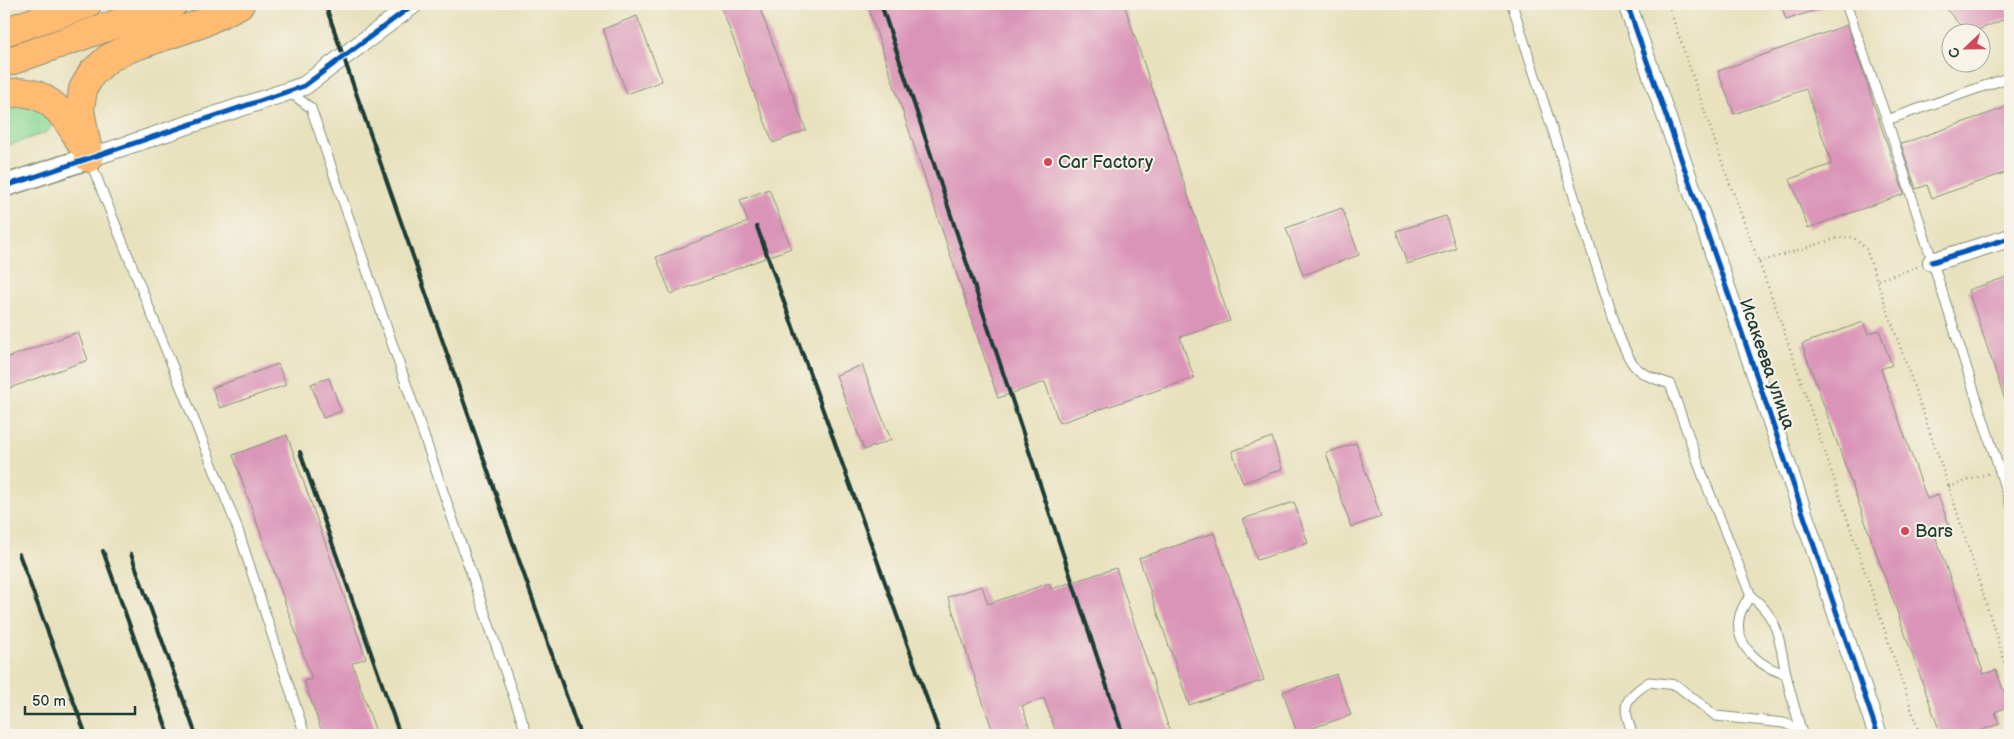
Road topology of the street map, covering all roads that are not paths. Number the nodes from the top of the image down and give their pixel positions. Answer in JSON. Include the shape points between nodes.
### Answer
{"nodes":[{"id":1,"x":87,"y":4,"type":"edge"},
{"id":2,"x":173,"y":4,"type":"edge"},
{"id":3,"x":240,"y":4,"type":"edge"},
{"id":4,"x":414,"y":4,"type":"edge"},
{"id":5,"x":1512,"y":4,"type":"edge"},
{"id":6,"x":1627,"y":4,"type":"edge"},
{"id":7,"x":1846,"y":4,"type":"edge"},
{"id":8,"x":4,"y":32,"type":"edge"},
{"id":9,"x":4,"y":63,"type":"edge"},
{"id":10,"x":2010,"y":77,"type":"edge"},
{"id":11,"x":288,"y":91,"type":"junction"},
{"id":12,"x":4,"y":94,"type":"edge"},
{"id":13,"x":1887,"y":120,"type":"junction"},
{"id":14,"x":89,"y":158,"type":"junction"},
{"id":15,"x":4,"y":186,"type":"edge"},
{"id":16,"x":2010,"y":238,"type":"edge"},
{"id":17,"x":1932,"y":262,"type":"junction"},
{"id":18,"x":2010,"y":503,"type":"edge"},
{"id":19,"x":1751,"y":596,"type":"junction"},
{"id":20,"x":1786,"y":674,"type":"junction"},
{"id":21,"x":1802,"y":733,"type":"edge"},
{"id":22,"x":305,"y":735,"type":"edge"},
{"id":23,"x":527,"y":735,"type":"edge"},
{"id":24,"x":1633,"y":735,"type":"edge"},
{"id":25,"x":1878,"y":735,"type":"edge"}],
"edges":[{"from":1,"to":8,"type":"main road"},
{"from":2,"to":9,"type":"main road"},
{"from":3,"to":14,"type":"main road","via":[[200,24],[130,48],[109,58],[92,73],[83,89],[80,110]]},
{"from":4,"to":11,"type":"street","via":[[304,86]]},
{"from":5,"to":19,"type":"lane","via":[[1619,336],[1630,362],[1644,375],[1670,384]]},
{"from":6,"to":25,"type":"street","name":"Исакеева улица","via":[[1742,330]]},
{"from":7,"to":13,"type":"lane"},
{"from":10,"to":13,"type":"lane"},
{"from":11,"to":14,"type":"street"},
{"from":11,"to":23,"type":"lane","via":[[311,108]]},
{"from":12,"to":14,"type":"main road","via":[[32,94],[50,102],[63,114]]},
{"from":13,"to":17,"type":"lane"},
{"from":14,"to":15,"type":"street"},
{"from":14,"to":22,"type":"lane","via":[[236,524]]},
{"from":16,"to":17,"type":"street"},
{"from":17,"to":18,"type":"lane"},
{"from":19,"to":20,"type":"lane","via":[[1765,607],[1779,636]]},
{"from":19,"to":20,"type":"lane","via":[[1744,604],[1737,624],[1743,646],[1772,671]]},
{"from":20,"to":21,"type":"lane"},
{"from":21,"to":24,"type":"lane","via":[[1784,724],[1716,716],[1676,685],[1649,682],[1630,695],[1625,712]]}]}
